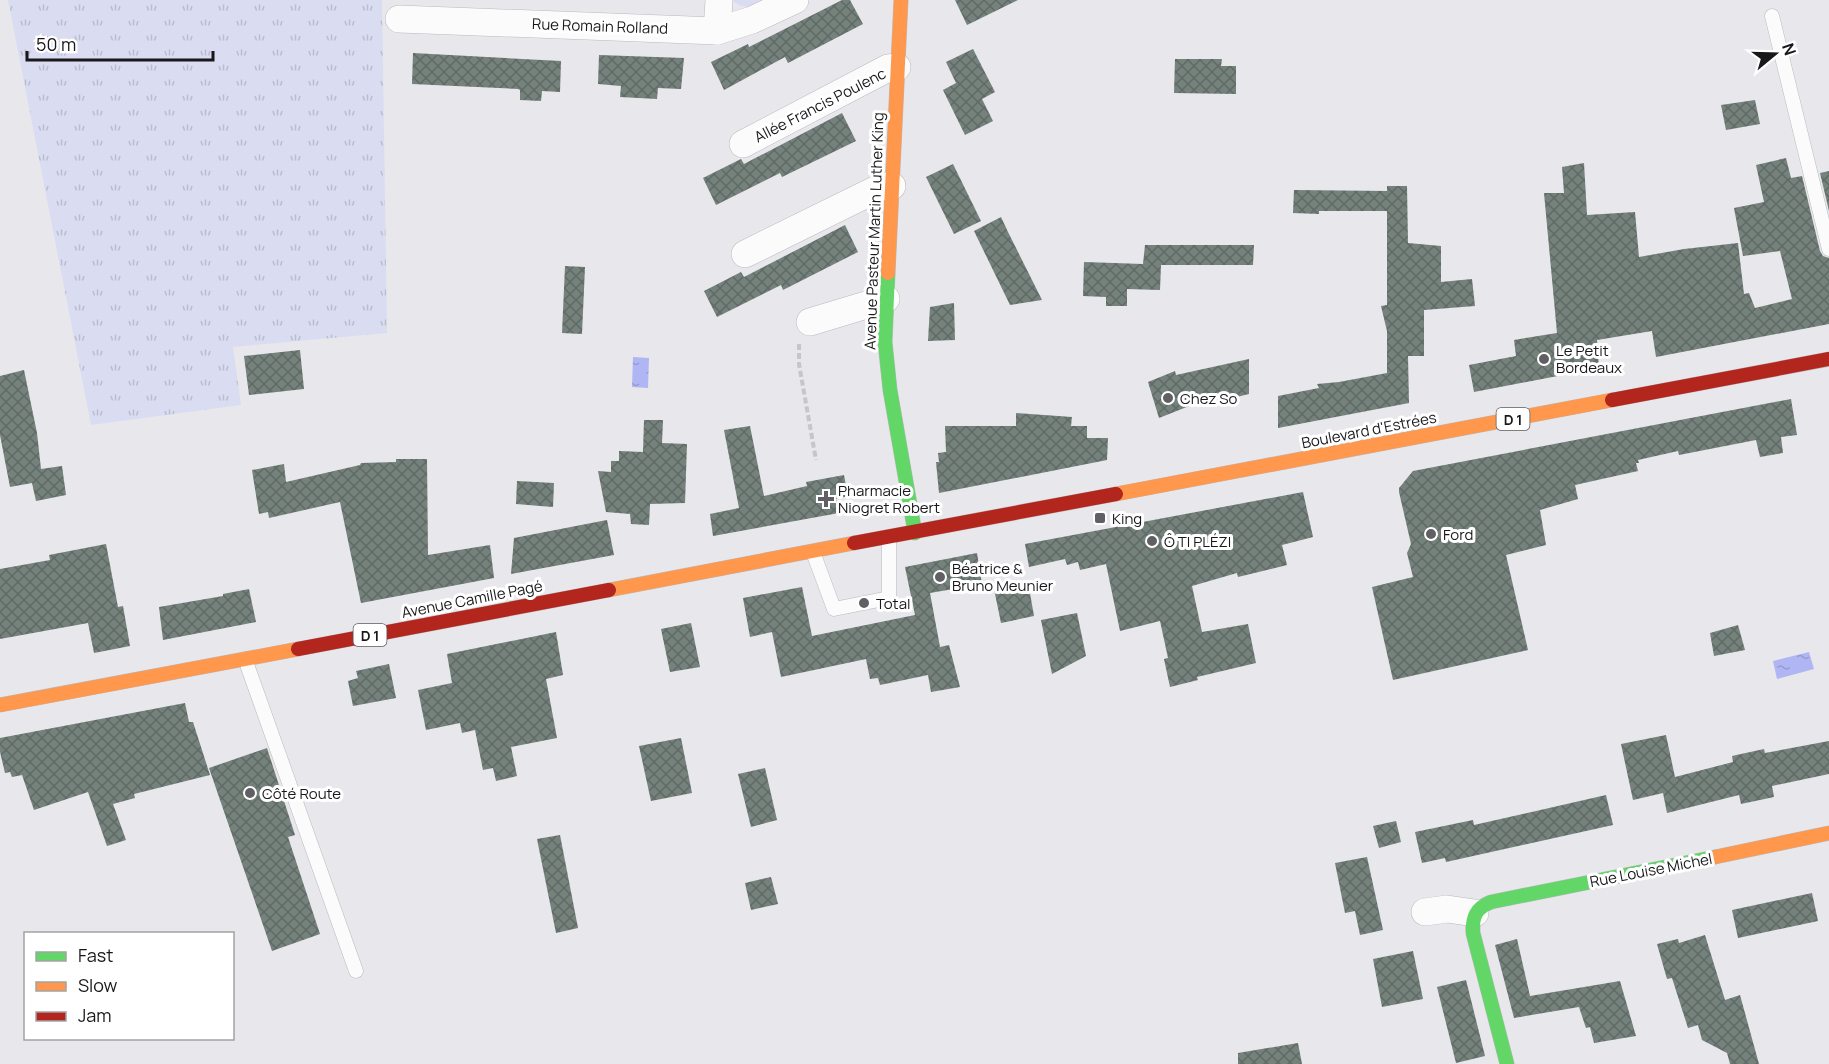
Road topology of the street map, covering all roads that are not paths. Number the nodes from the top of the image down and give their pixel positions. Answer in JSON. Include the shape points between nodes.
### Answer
{"nodes":[{"id":1,"x":719,"y":0,"type":"edge"},
{"id":2,"x":795,"y":0,"type":"edge"},
{"id":3,"x":900,"y":0,"type":"edge"},
{"id":4,"x":462,"y":10,"type":"edge"},
{"id":5,"x":1773,"y":16,"type":"dead end"},
{"id":6,"x":399,"y":19,"type":"dead end"},
{"id":7,"x":717,"y":31,"type":"junction"},
{"id":8,"x":897,"y":67,"type":"junction"},
{"id":9,"x":743,"y":144,"type":"dead end"},
{"id":10,"x":892,"y":186,"type":"junction"},
{"id":11,"x":1829,"y":249,"type":"edge"},
{"id":12,"x":745,"y":254,"type":"dead end"},
{"id":13,"x":886,"y":299,"type":"junction"},
{"id":14,"x":810,"y":322,"type":"road end"},
{"id":15,"x":1829,"y":359,"type":"edge"},
{"id":16,"x":915,"y":533,"type":"junction"},
{"id":17,"x":889,"y":538,"type":"junction"},
{"id":18,"x":813,"y":552,"type":"junction"},
{"id":19,"x":245,"y":659,"type":"junction"},
{"id":20,"x":0,"y":705,"type":"edge"},
{"id":21,"x":1829,"y":833,"type":"edge"},
{"id":22,"x":1425,"y":912,"type":"dead end"},
{"id":23,"x":1475,"y":913,"type":"junction"},
{"id":24,"x":356,"y":970,"type":"dead end"},
{"id":25,"x":1507,"y":1064,"type":"edge"}],
"edges":[{"from":1,"to":7,"type":"street"},
{"from":2,"to":7,"type":"street","name":"Rue Romain Rolland"},
{"from":3,"to":8,"type":"main road","name":"Avenue Pasteur Martin Luther King"},
{"from":4,"to":6,"type":"street","name":"Rue Romain Rolland"},
{"from":4,"to":7,"type":"street","name":"Rue Romain Rolland"},
{"from":5,"to":11,"type":"lane"},
{"from":8,"to":9,"type":"street","name":"Allée Francis Poulenc","via":[[888,68]]},
{"from":8,"to":10,"type":"main road","name":"Avenue Pasteur Martin Luther King"},
{"from":10,"to":12,"type":"street","via":[[883,186]]},
{"from":10,"to":13,"type":"main road","name":"Avenue Pasteur Martin Luther King"},
{"from":13,"to":14,"type":"street"},
{"from":13,"to":16,"type":"main road","name":"Avenue Pasteur Martin Luther King","via":[[890,390]]},
{"from":15,"to":16,"type":"main road","name":"Boulevard d'Estrées","number":"D 1"},
{"from":16,"to":17,"type":"main road","name":"Avenue Camille Pagé","number":"D 1"},
{"from":17,"to":18,"type":"main road","name":"Avenue Camille Pagé","number":"D 1"},
{"from":17,"to":18,"type":"lane","via":[[889,598],[834,609]]},
{"from":18,"to":19,"type":"main road","name":"Avenue Camille Pagé","number":"D 1"},
{"from":19,"to":20,"type":"main road","name":"Avenue Camille Pagé","number":"D 1"},
{"from":19,"to":24,"type":"lane"},
{"from":21,"to":23,"type":"main road","name":"Rue Louise Michel","via":[[1491,902]]},
{"from":22,"to":23,"type":"street","via":[[1447,909]]},
{"from":23,"to":25,"type":"main road","via":[[1473,933]]}]}
